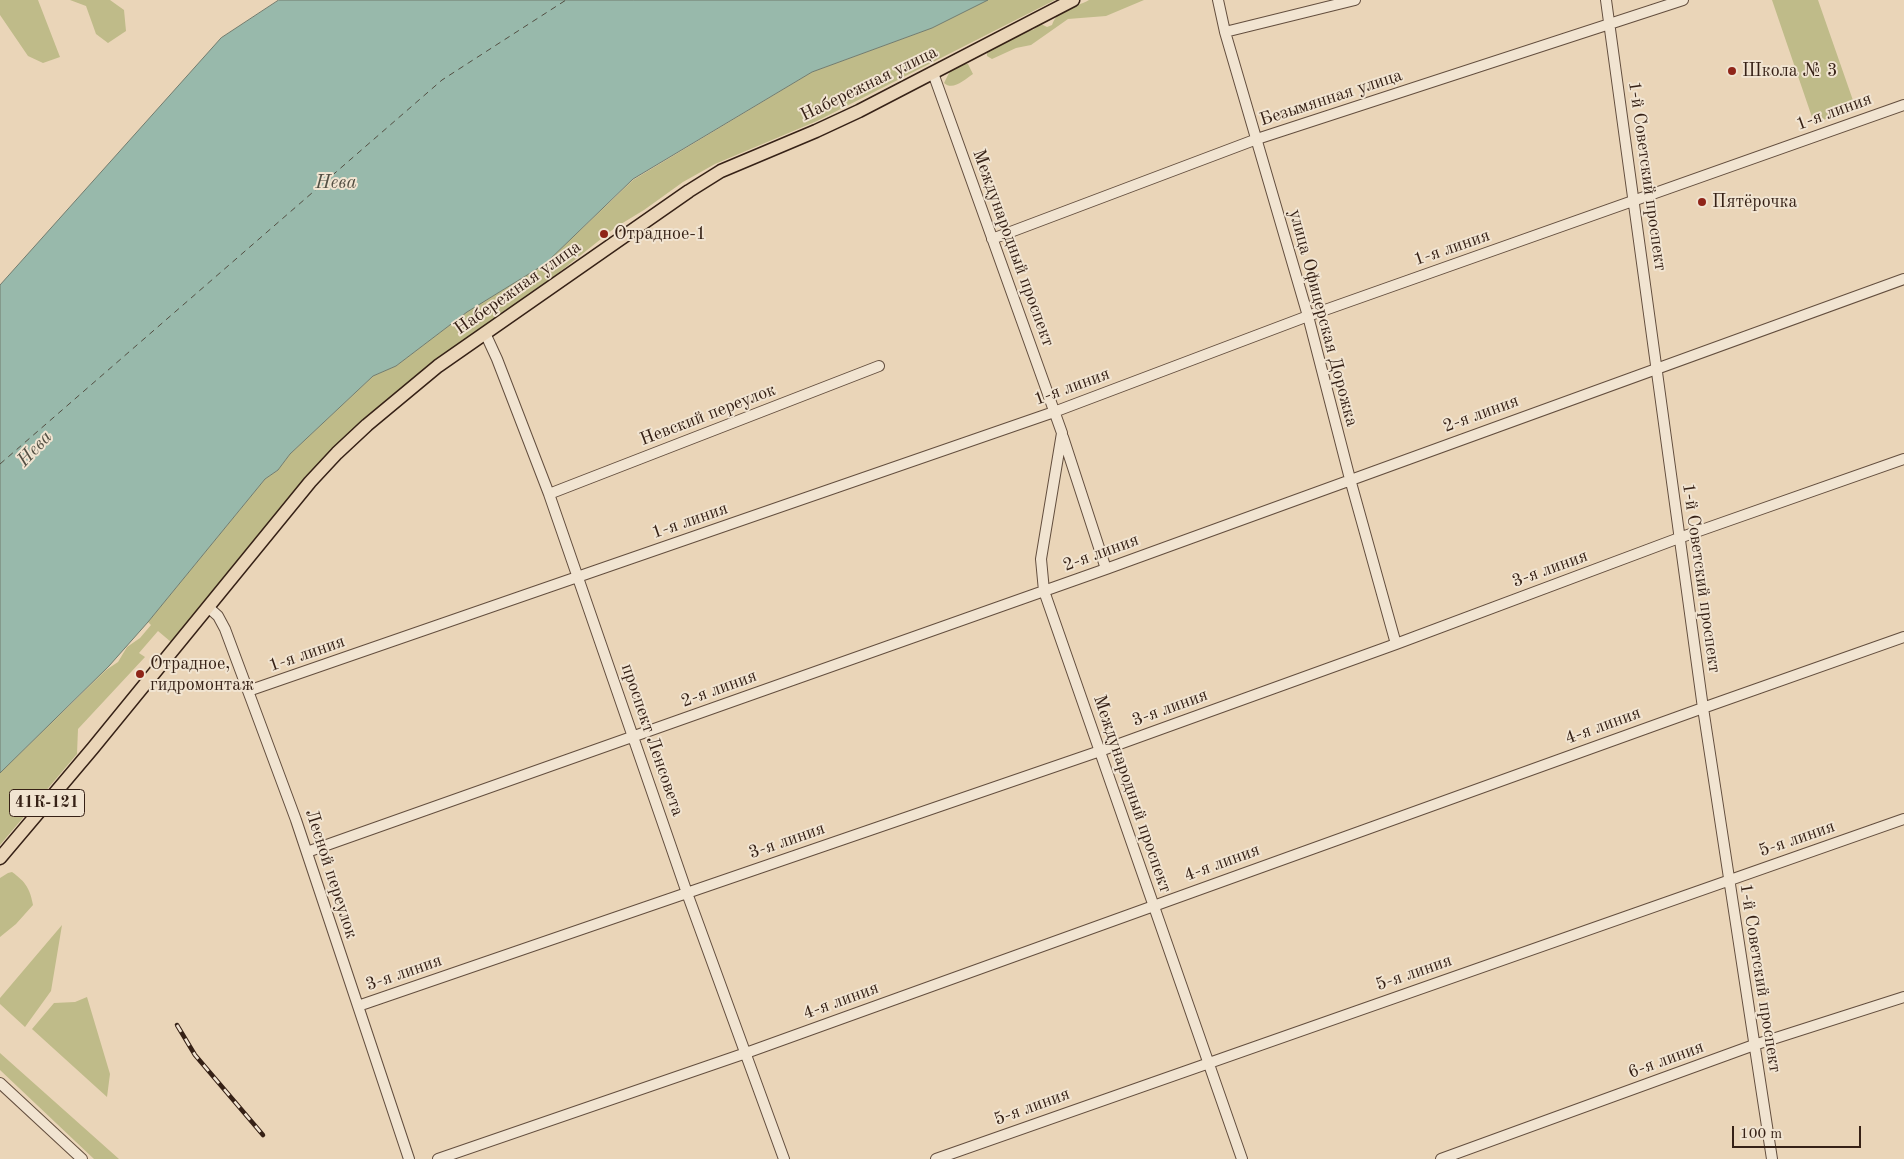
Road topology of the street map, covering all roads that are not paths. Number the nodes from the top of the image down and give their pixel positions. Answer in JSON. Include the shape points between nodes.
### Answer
{"nodes":[{"id":1,"x":1073,"y":0,"type":"edge"},
{"id":2,"x":1218,"y":0,"type":"edge"},
{"id":3,"x":1355,"y":0,"type":"edge"},
{"id":4,"x":1606,"y":0,"type":"edge"},
{"id":5,"x":1683,"y":0,"type":"edge"},
{"id":6,"x":1610,"y":24,"type":"junction"},
{"id":7,"x":1225,"y":32,"type":"junction"},
{"id":8,"x":932,"y":73,"type":"junction"},
{"id":9,"x":1904,"y":105,"type":"edge"},
{"id":10,"x":1257,"y":139,"type":"junction"},
{"id":11,"x":1634,"y":201,"type":"junction"},
{"id":12,"x":992,"y":239,"type":"junction"},
{"id":13,"x":1904,"y":279,"type":"edge"},
{"id":14,"x":1308,"y":316,"type":"junction"},
{"id":15,"x":485,"y":333,"type":"junction"},
{"id":16,"x":879,"y":366,"type":"dead end"},
{"id":17,"x":1657,"y":368,"type":"junction"},
{"id":18,"x":1054,"y":412,"type":"junction"},
{"id":19,"x":1062,"y":433,"type":"junction"},
{"id":20,"x":1904,"y":459,"type":"edge"},
{"id":21,"x":1350,"y":479,"type":"junction"},
{"id":22,"x":549,"y":494,"type":"junction"},
{"id":23,"x":1679,"y":538,"type":"junction"},
{"id":24,"x":1106,"y":569,"type":"junction"},
{"id":25,"x":578,"y":577,"type":"junction"},
{"id":26,"x":1044,"y":591,"type":"junction"},
{"id":27,"x":208,"y":607,"type":"junction"},
{"id":28,"x":1904,"y":638,"type":"edge"},
{"id":29,"x":1396,"y":644,"type":"junction"},
{"id":30,"x":248,"y":691,"type":"junction"},
{"id":31,"x":1702,"y":708,"type":"junction"},
{"id":32,"x":633,"y":737,"type":"junction"},
{"id":33,"x":1100,"y":751,"type":"junction"},
{"id":34,"x":1904,"y":819,"type":"edge"},
{"id":35,"x":307,"y":852,"type":"junction"},
{"id":36,"x":0,"y":858,"type":"edge"},
{"id":37,"x":1728,"y":880,"type":"junction"},
{"id":38,"x":687,"y":893,"type":"junction"},
{"id":39,"x":1154,"y":905,"type":"junction"},
{"id":40,"x":1904,"y":997,"type":"edge"},
{"id":41,"x":358,"y":1006,"type":"junction"},
{"id":42,"x":1754,"y":1045,"type":"junction"},
{"id":43,"x":746,"y":1053,"type":"junction"},
{"id":44,"x":1208,"y":1062,"type":"junction"},
{"id":45,"x":0,"y":1083,"type":"edge"},
{"id":46,"x":82,"y":1159,"type":"edge"},
{"id":47,"x":409,"y":1159,"type":"edge"},
{"id":48,"x":438,"y":1159,"type":"edge"},
{"id":49,"x":784,"y":1159,"type":"edge"},
{"id":50,"x":936,"y":1159,"type":"edge"},
{"id":51,"x":1242,"y":1159,"type":"edge"},
{"id":52,"x":1441,"y":1159,"type":"edge"},
{"id":53,"x":1772,"y":1159,"type":"edge"}],
"edges":[{"from":1,"to":8,"type":"main road","name":"Набережная улица","number":"41К-121"},
{"from":2,"to":7,"type":"street","name":"улица Офицерская Дорожка"},
{"from":3,"to":7,"type":"street"},
{"from":4,"to":6,"type":"street","name":"1-й Советский проспект"},
{"from":5,"to":6,"type":"street","name":"Безымянная улица"},
{"from":6,"to":10,"type":"street","name":"Безымянная улица"},
{"from":6,"to":11,"type":"street","name":"1-й Советский проспект"},
{"from":7,"to":10,"type":"street","name":"улица Офицерская Дорожка"},
{"from":8,"to":12,"type":"street","name":"Международный проспект"},
{"from":8,"to":15,"type":"main road","name":"Набережная улица","number":"41К-121","via":[[816,131],[721,171]]},
{"from":9,"to":11,"type":"street","name":"1-я линия"},
{"from":10,"to":12,"type":"street","name":"Безымянная улица"},
{"from":10,"to":14,"type":"street","name":"улица Офицерская Дорожка"},
{"from":11,"to":14,"type":"street","name":"1-я линия"},
{"from":11,"to":17,"type":"street","name":"1-й Советский проспект"},
{"from":12,"to":18,"type":"street","name":"Международный проспект"},
{"from":13,"to":17,"type":"street","name":"2-я линия"},
{"from":14,"to":18,"type":"street","name":"1-я линия"},
{"from":14,"to":21,"type":"street","name":"улица Офицерская Дорожка"},
{"from":15,"to":22,"type":"street","name":"проспект Ленсовета"},
{"from":15,"to":27,"type":"main road","name":"Набережная улица","number":"41К-121","via":[[398,398],[337,453]]},
{"from":16,"to":22,"type":"street","name":"Невский переулок"},
{"from":17,"to":21,"type":"street","name":"2-я линия"},
{"from":17,"to":23,"type":"street","name":"1-й Советский проспект"},
{"from":18,"to":19,"type":"street","name":"Международный проспект"},
{"from":18,"to":25,"type":"street","name":"1-я линия"},
{"from":19,"to":24,"type":"street","name":"Международный проспект"},
{"from":19,"to":26,"type":"street","name":"Международный проспект","via":[[1041,559]]},
{"from":20,"to":23,"type":"street","name":"3-я линия"},
{"from":21,"to":24,"type":"street","name":"2-я линия"},
{"from":21,"to":29,"type":"street","name":"улица Офицерская Дорожка"},
{"from":22,"to":25,"type":"street","name":"проспект Ленсовета"},
{"from":23,"to":29,"type":"street","name":"3-я линия"},
{"from":23,"to":31,"type":"street","name":"1-й Советский проспект"},
{"from":24,"to":26,"type":"street","name":"2-я линия"},
{"from":25,"to":30,"type":"street","name":"1-я линия"},
{"from":25,"to":32,"type":"street","name":"проспект Ленсовета"},
{"from":26,"to":32,"type":"street","name":"2-я линия"},
{"from":26,"to":33,"type":"street","name":"Международный проспект"},
{"from":27,"to":30,"type":"street","name":"Лесной переулок","via":[[225,628]]},
{"from":27,"to":36,"type":"main road","number":"41К-121"},
{"from":28,"to":31,"type":"street","name":"4-я линия"},
{"from":29,"to":33,"type":"street","name":"3-я линия"},
{"from":30,"to":35,"type":"street","name":"Лесной переулок"},
{"from":31,"to":37,"type":"street","name":"1-й Советский проспект"},
{"from":31,"to":39,"type":"street","name":"4-я линия"},
{"from":32,"to":35,"type":"street","name":"2-я линия"},
{"from":32,"to":38,"type":"street","name":"проспект Ленсовета"},
{"from":33,"to":38,"type":"street","name":"3-я линия"},
{"from":33,"to":39,"type":"street","name":"Международный проспект"},
{"from":34,"to":37,"type":"street","name":"5-я линия"},
{"from":35,"to":41,"type":"street","name":"Лесной переулок"},
{"from":37,"to":42,"type":"street","name":"1-й Советский проспект"},
{"from":37,"to":44,"type":"street","name":"5-я линия"},
{"from":38,"to":41,"type":"street","name":"3-я линия"},
{"from":38,"to":43,"type":"street","name":"проспект Ленсовета"},
{"from":39,"to":43,"type":"street","name":"4-я линия"},
{"from":39,"to":44,"type":"street","name":"Международный проспект"},
{"from":40,"to":42,"type":"street","name":"6-я линия"},
{"from":41,"to":47,"type":"street","name":"Лесной переулок"},
{"from":42,"to":52,"type":"street","name":"6-я линия"},
{"from":42,"to":53,"type":"street","name":"1-й Советский проспект"},
{"from":43,"to":48,"type":"street","name":"4-я линия"},
{"from":43,"to":49,"type":"street","name":"проспект Ленсовета"},
{"from":44,"to":50,"type":"street","name":"5-я линия"},
{"from":44,"to":51,"type":"street","name":"Международный проспект"},
{"from":45,"to":46,"type":"street"}]}
